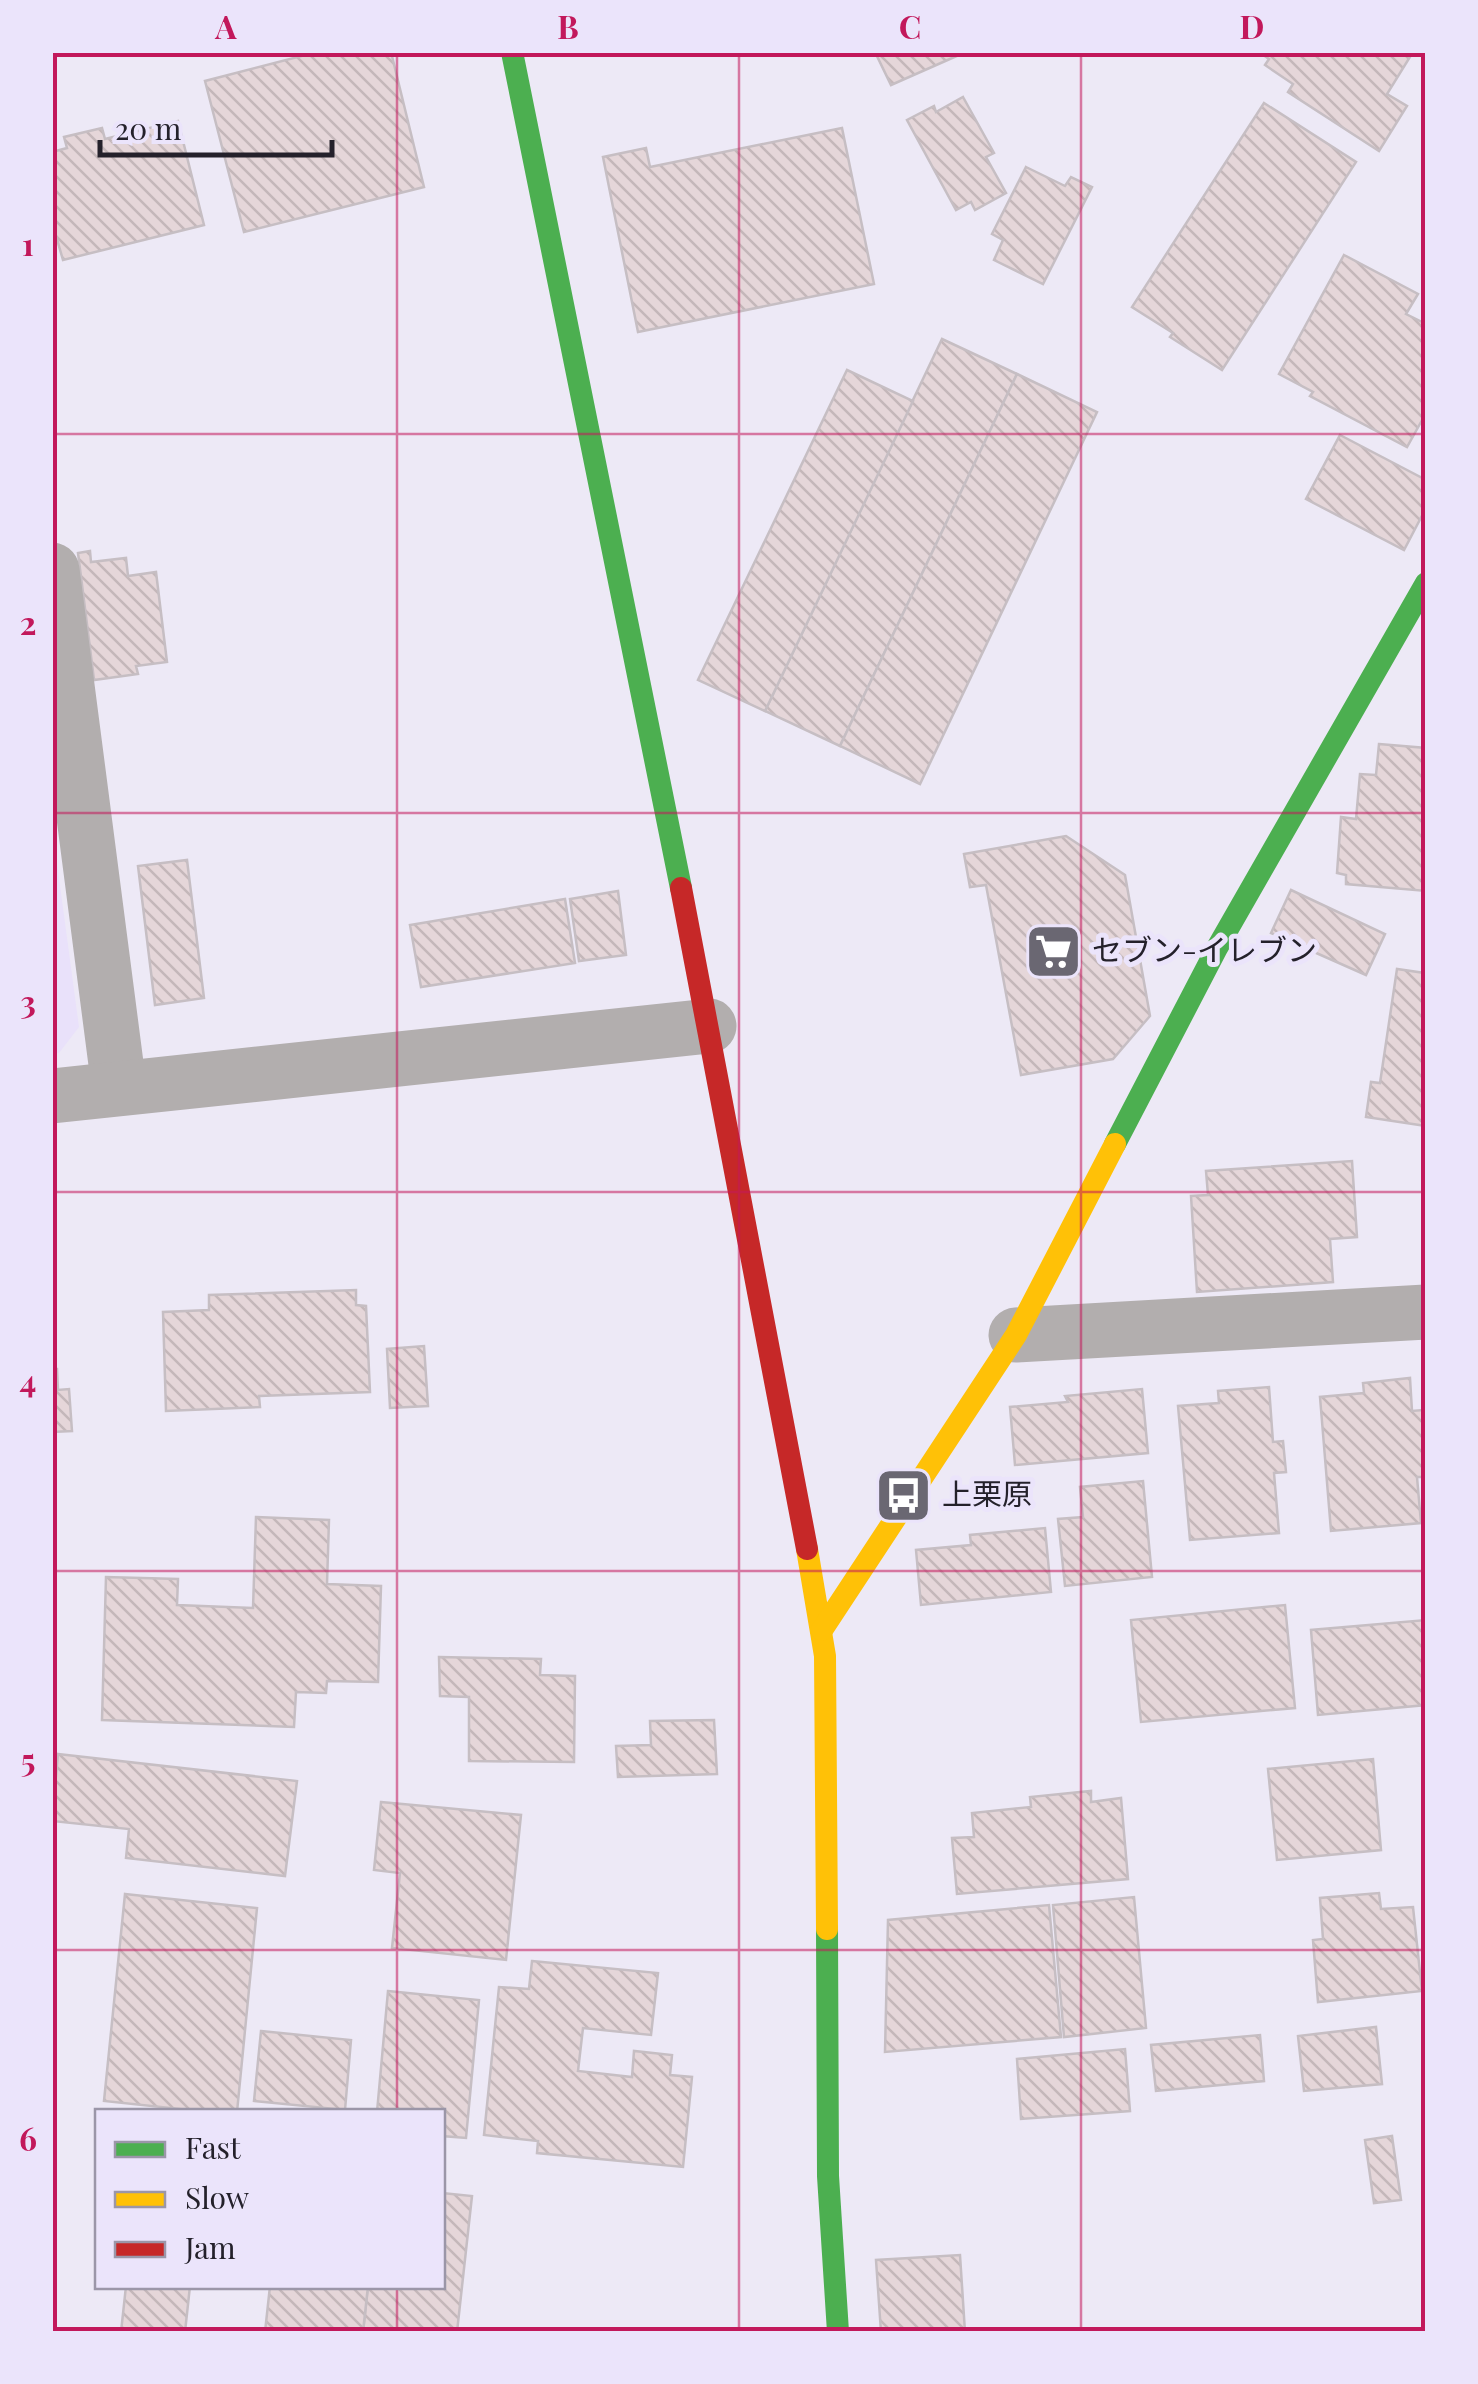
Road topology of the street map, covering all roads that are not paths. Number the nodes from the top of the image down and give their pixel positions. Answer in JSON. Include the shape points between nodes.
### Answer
{"nodes":[{"id":1,"x":512,"y":52,"type":"edge"},
{"id":2,"x":52,"y":570,"type":"edge"},
{"id":3,"x":1426,"y":583,"type":"edge"},
{"id":4,"x":709,"y":1026,"type":"junction"},
{"id":5,"x":119,"y":1087,"type":"junction"},
{"id":6,"x":52,"y":1096,"type":"edge"},
{"id":7,"x":1426,"y":1312,"type":"edge"},
{"id":8,"x":1016,"y":1336,"type":"junction"},
{"id":9,"x":822,"y":1630,"type":"junction"},
{"id":10,"x":838,"y":2332,"type":"edge"}],
"edges":[{"from":1,"to":4,"type":"street"},
{"from":2,"to":5,"type":"street"},
{"from":3,"to":8,"type":"street","via":[[1216,948]]},
{"from":4,"to":5,"type":"street"},
{"from":4,"to":9,"type":"street"},
{"from":5,"to":6,"type":"street"},
{"from":7,"to":8,"type":"street"},
{"from":8,"to":9,"type":"street"},
{"from":9,"to":10,"type":"street","via":[[828,2176]]}]}
